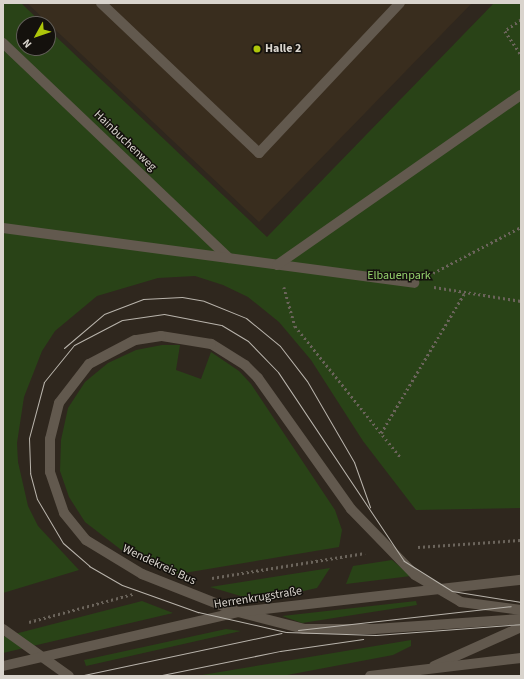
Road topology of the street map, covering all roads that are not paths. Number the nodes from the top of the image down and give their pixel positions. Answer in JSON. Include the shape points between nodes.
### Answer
{"nodes":[{"id":1,"x":101,"y":3,"type":"edge"},
{"id":2,"x":400,"y":3,"type":"edge"},
{"id":3,"x":3,"y":43,"type":"edge"},
{"id":4,"x":521,"y":95,"type":"edge"},
{"id":5,"x":3,"y":228,"type":"edge"},
{"id":6,"x":229,"y":258,"type":"junction"},
{"id":7,"x":277,"y":265,"type":"junction"},
{"id":8,"x":414,"y":284,"type":"road end"},
{"id":9,"x":521,"y":580,"type":"edge"},
{"id":10,"x":431,"y":588,"type":"junction"},
{"id":11,"x":521,"y":610,"type":"edge"},
{"id":12,"x":238,"y":612,"type":"junction"},
{"id":13,"x":521,"y":619,"type":"edge"},
{"id":14,"x":521,"y":627,"type":"edge"},
{"id":15,"x":3,"y":629,"type":"edge"},
{"id":16,"x":521,"y":658,"type":"edge"},
{"id":17,"x":3,"y":666,"type":"edge"},
{"id":18,"x":434,"y":666,"type":"junction"},
{"id":19,"x":69,"y":676,"type":"edge"},
{"id":20,"x":370,"y":676,"type":"edge"}],
"edges":[{"from":1,"to":2,"type":"street","via":[[259,154]]},
{"from":3,"to":6,"type":"street","name":"Hainbuchenweg"},
{"from":4,"to":7,"type":"street"},
{"from":5,"to":6,"type":"street"},
{"from":6,"to":7,"type":"street"},
{"from":7,"to":8,"type":"street"},
{"from":9,"to":10,"type":"street","name":"Herrenkrugstraße"},
{"from":10,"to":11,"type":"street","name":"Wendekreis Bus","via":[[461,602]]},
{"from":10,"to":12,"type":"street","name":"Herrenkrugstraße"},
{"from":10,"to":12,"type":"street","name":"Wendekreis Bus","via":[[400,562],[351,509],[245,364],[211,344],[181,338],[145,337],[116,347],[78,375],[54,419],[50,472],[64,513],[86,540],[120,562]]},
{"from":12,"to":13,"type":"street","name":"Wendekreis Bus","via":[[304,629],[330,630]]},
{"from":12,"to":17,"type":"street","name":"Herrenkrugstraße"},
{"from":14,"to":18,"type":"street"},
{"from":15,"to":19,"type":"street"},
{"from":16,"to":18,"type":"street"},
{"from":18,"to":20,"type":"street"}]}
